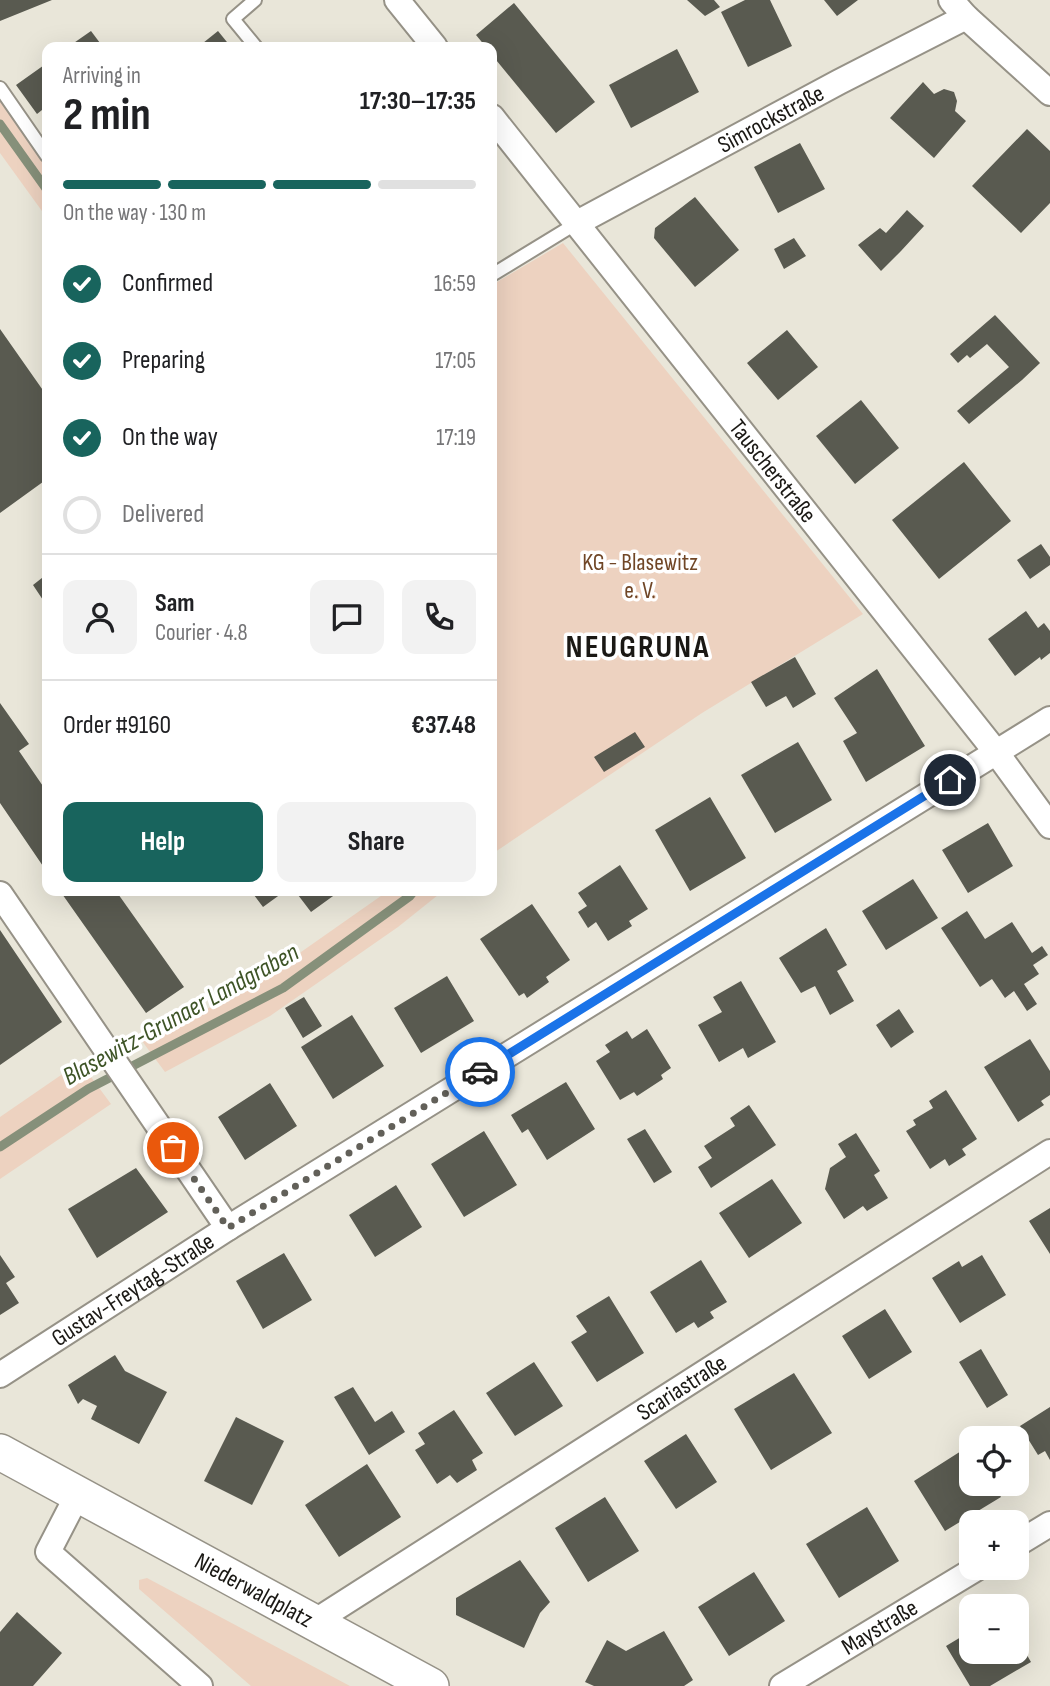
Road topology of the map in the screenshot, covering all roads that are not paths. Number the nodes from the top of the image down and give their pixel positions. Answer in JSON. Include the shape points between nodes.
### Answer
{"nodes":[{"id":1,"x":255,"y":0,"type":"edge"},
{"id":2,"x":397,"y":0,"type":"edge"},
{"id":3,"x":958,"y":9,"type":"edge"},
{"id":4,"x":252,"y":42,"type":"edge"},
{"id":5,"x":431,"y":42,"type":"edge"},
{"id":6,"x":0,"y":88,"type":"edge"},
{"id":7,"x":1050,"y":93,"type":"edge"},
{"id":8,"x":497,"y":123,"type":"edge"},
{"id":9,"x":42,"y":149,"type":"edge"},
{"id":10,"x":577,"y":223,"type":"junction"},
{"id":11,"x":497,"y":272,"type":"edge"},
{"id":12,"x":1050,"y":719,"type":"edge"},
{"id":13,"x":996,"y":752,"type":"junction"},
{"id":14,"x":1050,"y":826,"type":"edge"},
{"id":15,"x":0,"y":894,"type":"edge"},
{"id":16,"x":1050,"y":1152,"type":"edge"},
{"id":17,"x":228,"y":1228,"type":"junction"},
{"id":18,"x":0,"y":1375,"type":"edge"},
{"id":19,"x":0,"y":1452,"type":"edge"},
{"id":20,"x":78,"y":1494,"type":"junction"},
{"id":21,"x":1050,"y":1524,"type":"edge"},
{"id":22,"x":1029,"y":1537,"type":"edge"},
{"id":23,"x":959,"y":1579,"type":"edge"},
{"id":24,"x":314,"y":1622,"type":"junction"},
{"id":25,"x":200,"y":1686,"type":"edge"},
{"id":26,"x":431,"y":1686,"type":"edge"},
{"id":27,"x":782,"y":1686,"type":"edge"}],
"edges":[{"from":1,"to":4,"type":"lane","via":[[233,19]]},
{"from":2,"to":5,"type":"street"},
{"from":3,"to":7,"type":"street"},
{"from":3,"to":10,"type":"street","name":"Simrockstraße","via":[[839,82]]},
{"from":6,"to":9,"type":"lane"},
{"from":8,"to":10,"type":"street","name":"Tauscherstraße"},
{"from":10,"to":11,"type":"lane"},
{"from":10,"to":13,"type":"street","name":"Tauscherstraße"},
{"from":12,"to":13,"type":"street","name":"Gustav-Freytag-Straße"},
{"from":13,"to":14,"type":"street","name":"Tauscherstraße"},
{"from":13,"to":17,"type":"street","name":"Gustav-Freytag-Straße"},
{"from":15,"to":17,"type":"street"},
{"from":16,"to":24,"type":"street","name":"Scariastraße"},
{"from":17,"to":18,"type":"street","name":"Gustav-Freytag-Straße"},
{"from":19,"to":20,"type":"main road","name":"Niederwaldplatz"},
{"from":20,"to":24,"type":"main road","name":"Niederwaldplatz"},
{"from":20,"to":25,"type":"street","via":[[48,1552]]},
{"from":21,"to":22,"type":"street"},
{"from":23,"to":27,"type":"street","name":"Maystraße"},
{"from":24,"to":26,"type":"main road","name":"Niederwaldplatz"}]}
